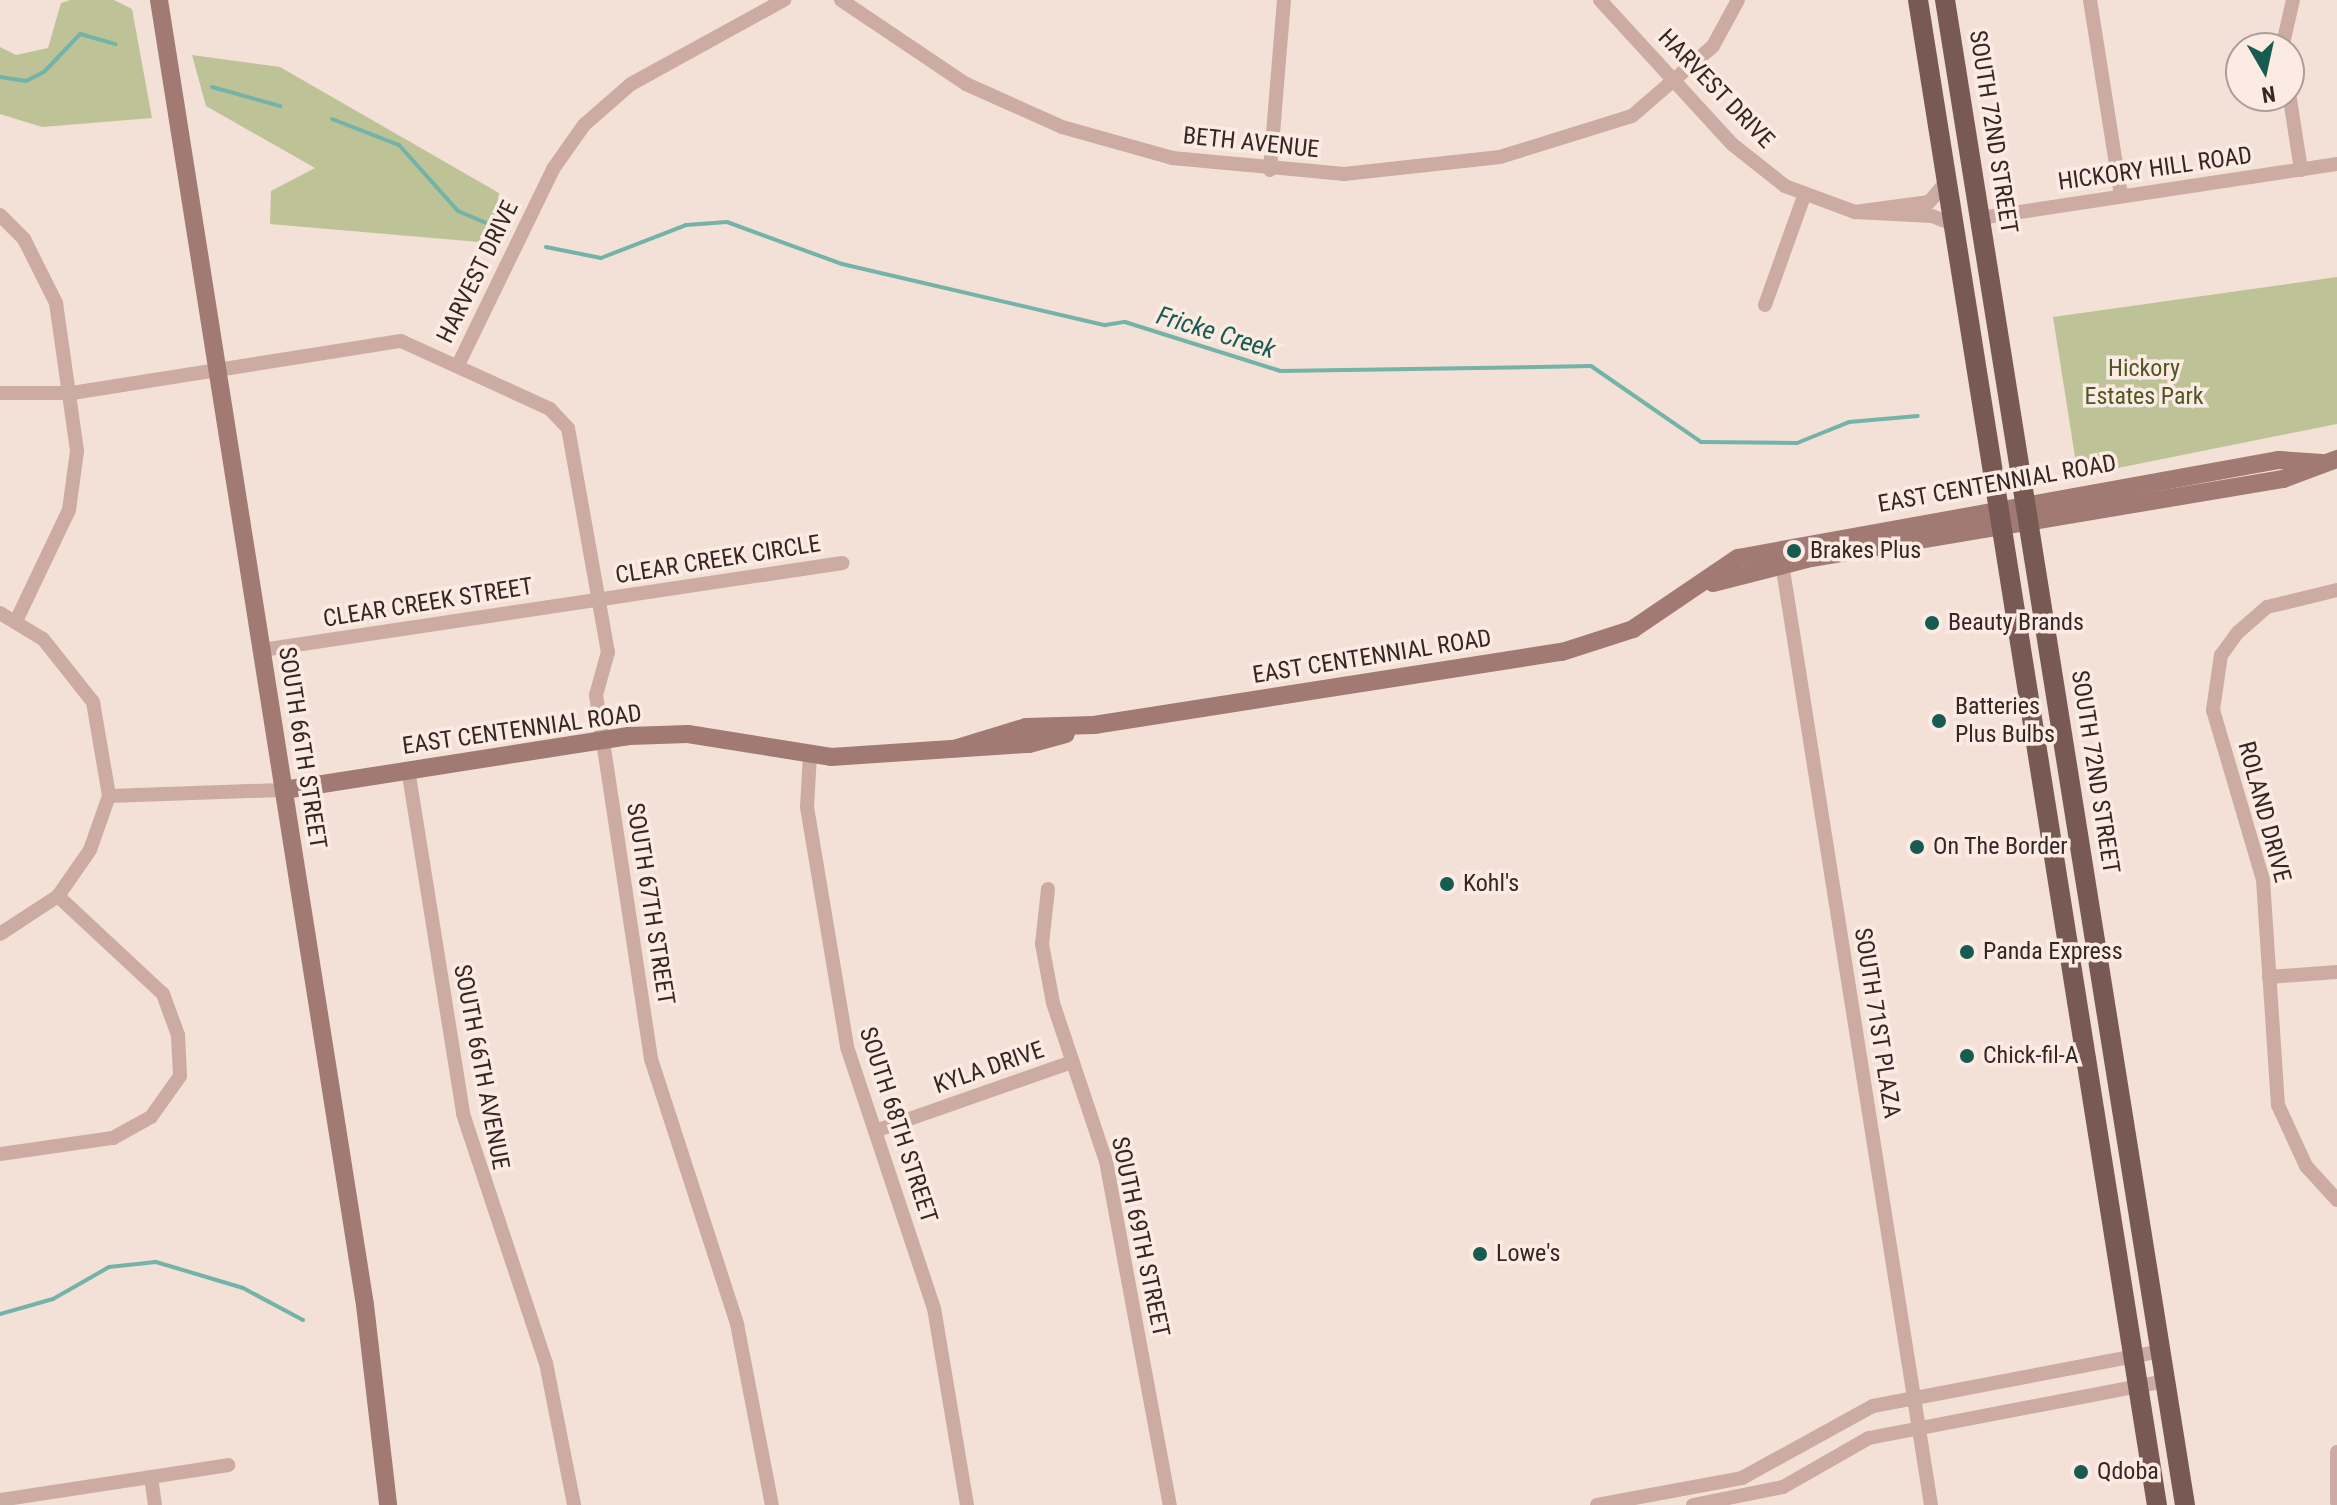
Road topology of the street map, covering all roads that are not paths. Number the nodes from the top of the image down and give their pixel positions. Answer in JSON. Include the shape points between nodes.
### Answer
{"nodes":[{"id":1,"x":159,"y":0,"type":"edge"},
{"id":2,"x":784,"y":0,"type":"edge"},
{"id":3,"x":841,"y":0,"type":"edge"},
{"id":4,"x":1284,"y":0,"type":"edge"},
{"id":5,"x":1600,"y":0,"type":"edge"},
{"id":6,"x":1738,"y":0,"type":"edge"},
{"id":7,"x":1918,"y":0,"type":"edge"},
{"id":8,"x":1945,"y":0,"type":"edge"},
{"id":9,"x":2090,"y":0,"type":"edge"},
{"id":10,"x":2293,"y":0,"type":"edge"},
{"id":11,"x":2286,"y":32,"type":"edge"},
{"id":12,"x":1677,"y":83,"type":"junction"},
{"id":13,"x":2292,"y":112,"type":"edge"},
{"id":14,"x":2337,"y":164,"type":"edge"},
{"id":15,"x":1270,"y":170,"type":"junction"},
{"id":16,"x":2301,"y":170,"type":"junction"},
{"id":17,"x":1946,"y":182,"type":"junction"},
{"id":18,"x":2121,"y":195,"type":"junction"},
{"id":19,"x":1804,"y":196,"type":"junction"},
{"id":20,"x":1855,"y":212,"type":"junction"},
{"id":21,"x":0,"y":215,"type":"edge"},
{"id":22,"x":1980,"y":218,"type":"junction"},
{"id":23,"x":1953,"y":224,"type":"junction"},
{"id":24,"x":1765,"y":305,"type":"dead end"},
{"id":25,"x":458,"y":365,"type":"junction"},
{"id":26,"x":218,"y":368,"type":"junction"},
{"id":27,"x":0,"y":393,"type":"edge"},
{"id":28,"x":72,"y":393,"type":"junction"},
{"id":29,"x":2330,"y":461,"type":"edge"},
{"id":30,"x":2027,"y":514,"type":"junction"},
{"id":31,"x":2000,"y":518,"type":"junction"},
{"id":32,"x":1780,"y":556,"type":"junction"},
{"id":33,"x":843,"y":563,"type":"dead end"},
{"id":34,"x":2337,"y":590,"type":"edge"},
{"id":35,"x":600,"y":600,"type":"junction"},
{"id":36,"x":0,"y":613,"type":"edge"},
{"id":37,"x":17,"y":619,"type":"junction"},
{"id":38,"x":262,"y":650,"type":"junction"},
{"id":39,"x":603,"y":739,"type":"junction"},
{"id":40,"x":810,"y":754,"type":"junction"},
{"id":41,"x":408,"y":769,"type":"junction"},
{"id":42,"x":284,"y":790,"type":"junction"},
{"id":43,"x":109,"y":796,"type":"junction"},
{"id":44,"x":1048,"y":889,"type":"dead end"},
{"id":45,"x":58,"y":896,"type":"junction"},
{"id":46,"x":0,"y":934,"type":"edge"},
{"id":47,"x":2337,"y":972,"type":"edge"},
{"id":48,"x":2269,"y":977,"type":"junction"},
{"id":49,"x":1072,"y":1062,"type":"junction"},
{"id":50,"x":875,"y":1131,"type":"junction"},
{"id":51,"x":0,"y":1154,"type":"edge"},
{"id":52,"x":2337,"y":1200,"type":"edge"},
{"id":53,"x":2161,"y":1351,"type":"junction"},
{"id":54,"x":2133,"y":1356,"type":"junction"},
{"id":55,"x":2165,"y":1381,"type":"junction"},
{"id":56,"x":2138,"y":1386,"type":"junction"},
{"id":57,"x":1914,"y":1399,"type":"junction"},
{"id":58,"x":1918,"y":1427,"type":"junction"},
{"id":59,"x":2337,"y":1452,"type":"edge"},
{"id":60,"x":228,"y":1465,"type":"dead end"},
{"id":61,"x":151,"y":1477,"type":"junction"},
{"id":62,"x":0,"y":1500,"type":"edge"},
{"id":63,"x":2337,"y":1502,"type":"edge"},
{"id":64,"x":155,"y":1505,"type":"edge"},
{"id":65,"x":388,"y":1505,"type":"edge"},
{"id":66,"x":574,"y":1505,"type":"edge"},
{"id":67,"x":772,"y":1505,"type":"edge"},
{"id":68,"x":967,"y":1505,"type":"edge"},
{"id":69,"x":1170,"y":1505,"type":"edge"},
{"id":70,"x":1597,"y":1505,"type":"edge"},
{"id":71,"x":1693,"y":1505,"type":"edge"},
{"id":72,"x":1931,"y":1505,"type":"edge"},
{"id":73,"x":2157,"y":1505,"type":"edge"},
{"id":74,"x":2185,"y":1505,"type":"edge"}],
"edges":[{"from":1,"to":26,"type":"street","name":"SOUTH 66TH STREET"},
{"from":2,"to":25,"type":"street","name":"HARVEST DRIVE","via":[[631,84],[584,125],[553,169]]},
{"from":3,"to":15,"type":"street","name":"BETH AVENUE","via":[[966,84],[1062,127],[1172,158]]},
{"from":4,"to":15,"type":"street"},
{"from":5,"to":12,"type":"street","name":"HARVEST DRIVE"},
{"from":6,"to":12,"type":"street","name":"BETH AVENUE","via":[[1713,46]]},
{"from":7,"to":17,"type":"main road"},
{"from":8,"to":22,"type":"main road","name":"SOUTH 72ND STREET"},
{"from":9,"to":18,"type":"street"},
{"from":10,"to":11,"type":"street"},
{"from":12,"to":15,"type":"street","name":"BETH AVENUE","via":[[1632,116],[1500,157],[1399,172]]},
{"from":12,"to":19,"type":"street","name":"HARVEST DRIVE","via":[[1732,144]]},
{"from":13,"to":16,"type":"street"},
{"from":14,"to":16,"type":"street","name":"HICKORY HILL ROAD"},
{"from":16,"to":18,"type":"street","name":"HICKORY HILL ROAD"},
{"from":17,"to":20,"type":"street","name":"HARVEST DRIVE","via":[[1929,202]]},
{"from":17,"to":23,"type":"main road"},
{"from":18,"to":22,"type":"street","name":"HICKORY HILL ROAD"},
{"from":19,"to":20,"type":"street","name":"HARVEST DRIVE"},
{"from":19,"to":24,"type":"street"},
{"from":20,"to":23,"type":"street","name":"HARVEST DRIVE","via":[[1932,216]]},
{"from":21,"to":28,"type":"street","via":[[24,239],[56,303]]},
{"from":22,"to":30,"type":"main road","name":"SOUTH 72ND STREET"},
{"from":23,"to":31,"type":"main road"},
{"from":25,"to":26,"type":"street","name":"HARVEST DRIVE","via":[[401,341]]},
{"from":25,"to":35,"type":"street","name":"SOUTH 67TH STREET","via":[[550,409],[568,428]]},
{"from":26,"to":28,"type":"street","name":"HARVEST DRIVE"},
{"from":26,"to":38,"type":"street","name":"SOUTH 66TH STREET"},
{"from":27,"to":28,"type":"street","name":"HARVEST DRIVE"},
{"from":28,"to":37,"type":"street","via":[[77,451],[69,510]]},
{"from":29,"to":30,"type":"street","name":"EAST CENTENNIAL ROAD","via":[[2279,460]]},
{"from":30,"to":31,"type":"street","name":"EAST CENTENNIAL ROAD"},
{"from":30,"to":53,"type":"main road","name":"SOUTH 72ND STREET"},
{"from":31,"to":32,"type":"street","name":"EAST CENTENNIAL ROAD"},
{"from":31,"to":54,"type":"main road"},
{"from":32,"to":40,"type":"street","name":"EAST CENTENNIAL ROAD","via":[[1738,558],[1633,629],[1562,652],[1094,725],[1029,744],[891,757]]},
{"from":32,"to":57,"type":"street","name":"SOUTH 71ST PLAZA"},
{"from":33,"to":35,"type":"street","name":"CLEAR CREEK CIRCLE"},
{"from":34,"to":48,"type":"street","name":"ROLAND DRIVE","via":[[2267,607],[2238,632],[2214,679],[2213,710],[2263,880]]},
{"from":35,"to":38,"type":"street","name":"CLEAR CREEK STREET"},
{"from":35,"to":39,"type":"street","name":"SOUTH 67TH STREET","via":[[608,652],[596,695]]},
{"from":36,"to":37,"type":"street"},
{"from":37,"to":43,"type":"street","via":[[70,667],[93,702]]},
{"from":38,"to":42,"type":"street","name":"SOUTH 66TH STREET"},
{"from":39,"to":40,"type":"street","name":"EAST CENTENNIAL ROAD","via":[[688,734]]},
{"from":39,"to":41,"type":"street","name":"EAST CENTENNIAL ROAD"},
{"from":39,"to":67,"type":"street","name":"SOUTH 67TH STREET","via":[[651,1059],[737,1324]]},
{"from":40,"to":50,"type":"street","name":"SOUTH 68TH STREET","via":[[807,807],[847,1047]]},
{"from":41,"to":42,"type":"street","name":"EAST CENTENNIAL ROAD"},
{"from":41,"to":66,"type":"street","name":"SOUTH 66TH AVENUE","via":[[463,1114],[546,1363]]},
{"from":42,"to":43,"type":"street"},
{"from":42,"to":65,"type":"street","name":"SOUTH 66TH STREET","via":[[367,1321]]},
{"from":43,"to":45,"type":"street","via":[[90,850]]},
{"from":44,"to":49,"type":"street","name":"SOUTH 69TH STREET","via":[[1042,944]]},
{"from":45,"to":46,"type":"street"},
{"from":45,"to":51,"type":"street","via":[[163,994],[172,1014],[180,1076],[151,1117],[113,1138]]},
{"from":47,"to":48,"type":"street"},
{"from":48,"to":52,"type":"street","name":"ROLAND DRIVE","via":[[2278,1105],[2306,1166]]},
{"from":49,"to":50,"type":"street","name":"KYLA DRIVE"},
{"from":49,"to":69,"type":"street","name":"SOUTH 69TH STREET","via":[[1106,1161]]},
{"from":50,"to":68,"type":"street","name":"SOUTH 68TH STREET","via":[[934,1308]]},
{"from":53,"to":54,"type":"street"},
{"from":53,"to":55,"type":"main road","name":"SOUTH 72ND STREET"},
{"from":54,"to":56,"type":"main road"},
{"from":54,"to":57,"type":"street"},
{"from":55,"to":56,"type":"street"},
{"from":55,"to":74,"type":"main road","name":"SOUTH 72ND STREET"},
{"from":56,"to":58,"type":"street"},
{"from":56,"to":73,"type":"main road"},
{"from":57,"to":58,"type":"street","name":"SOUTH 71ST PLAZA"},
{"from":57,"to":70,"type":"street","via":[[1852,1415],[1722,1485]]},
{"from":58,"to":71,"type":"street","via":[[1869,1438],[1783,1487]]},
{"from":58,"to":72,"type":"street","name":"SOUTH 71ST PLAZA"},
{"from":59,"to":63,"type":"street"},
{"from":60,"to":61,"type":"street"},
{"from":61,"to":62,"type":"street"},
{"from":61,"to":64,"type":"street"}]}
